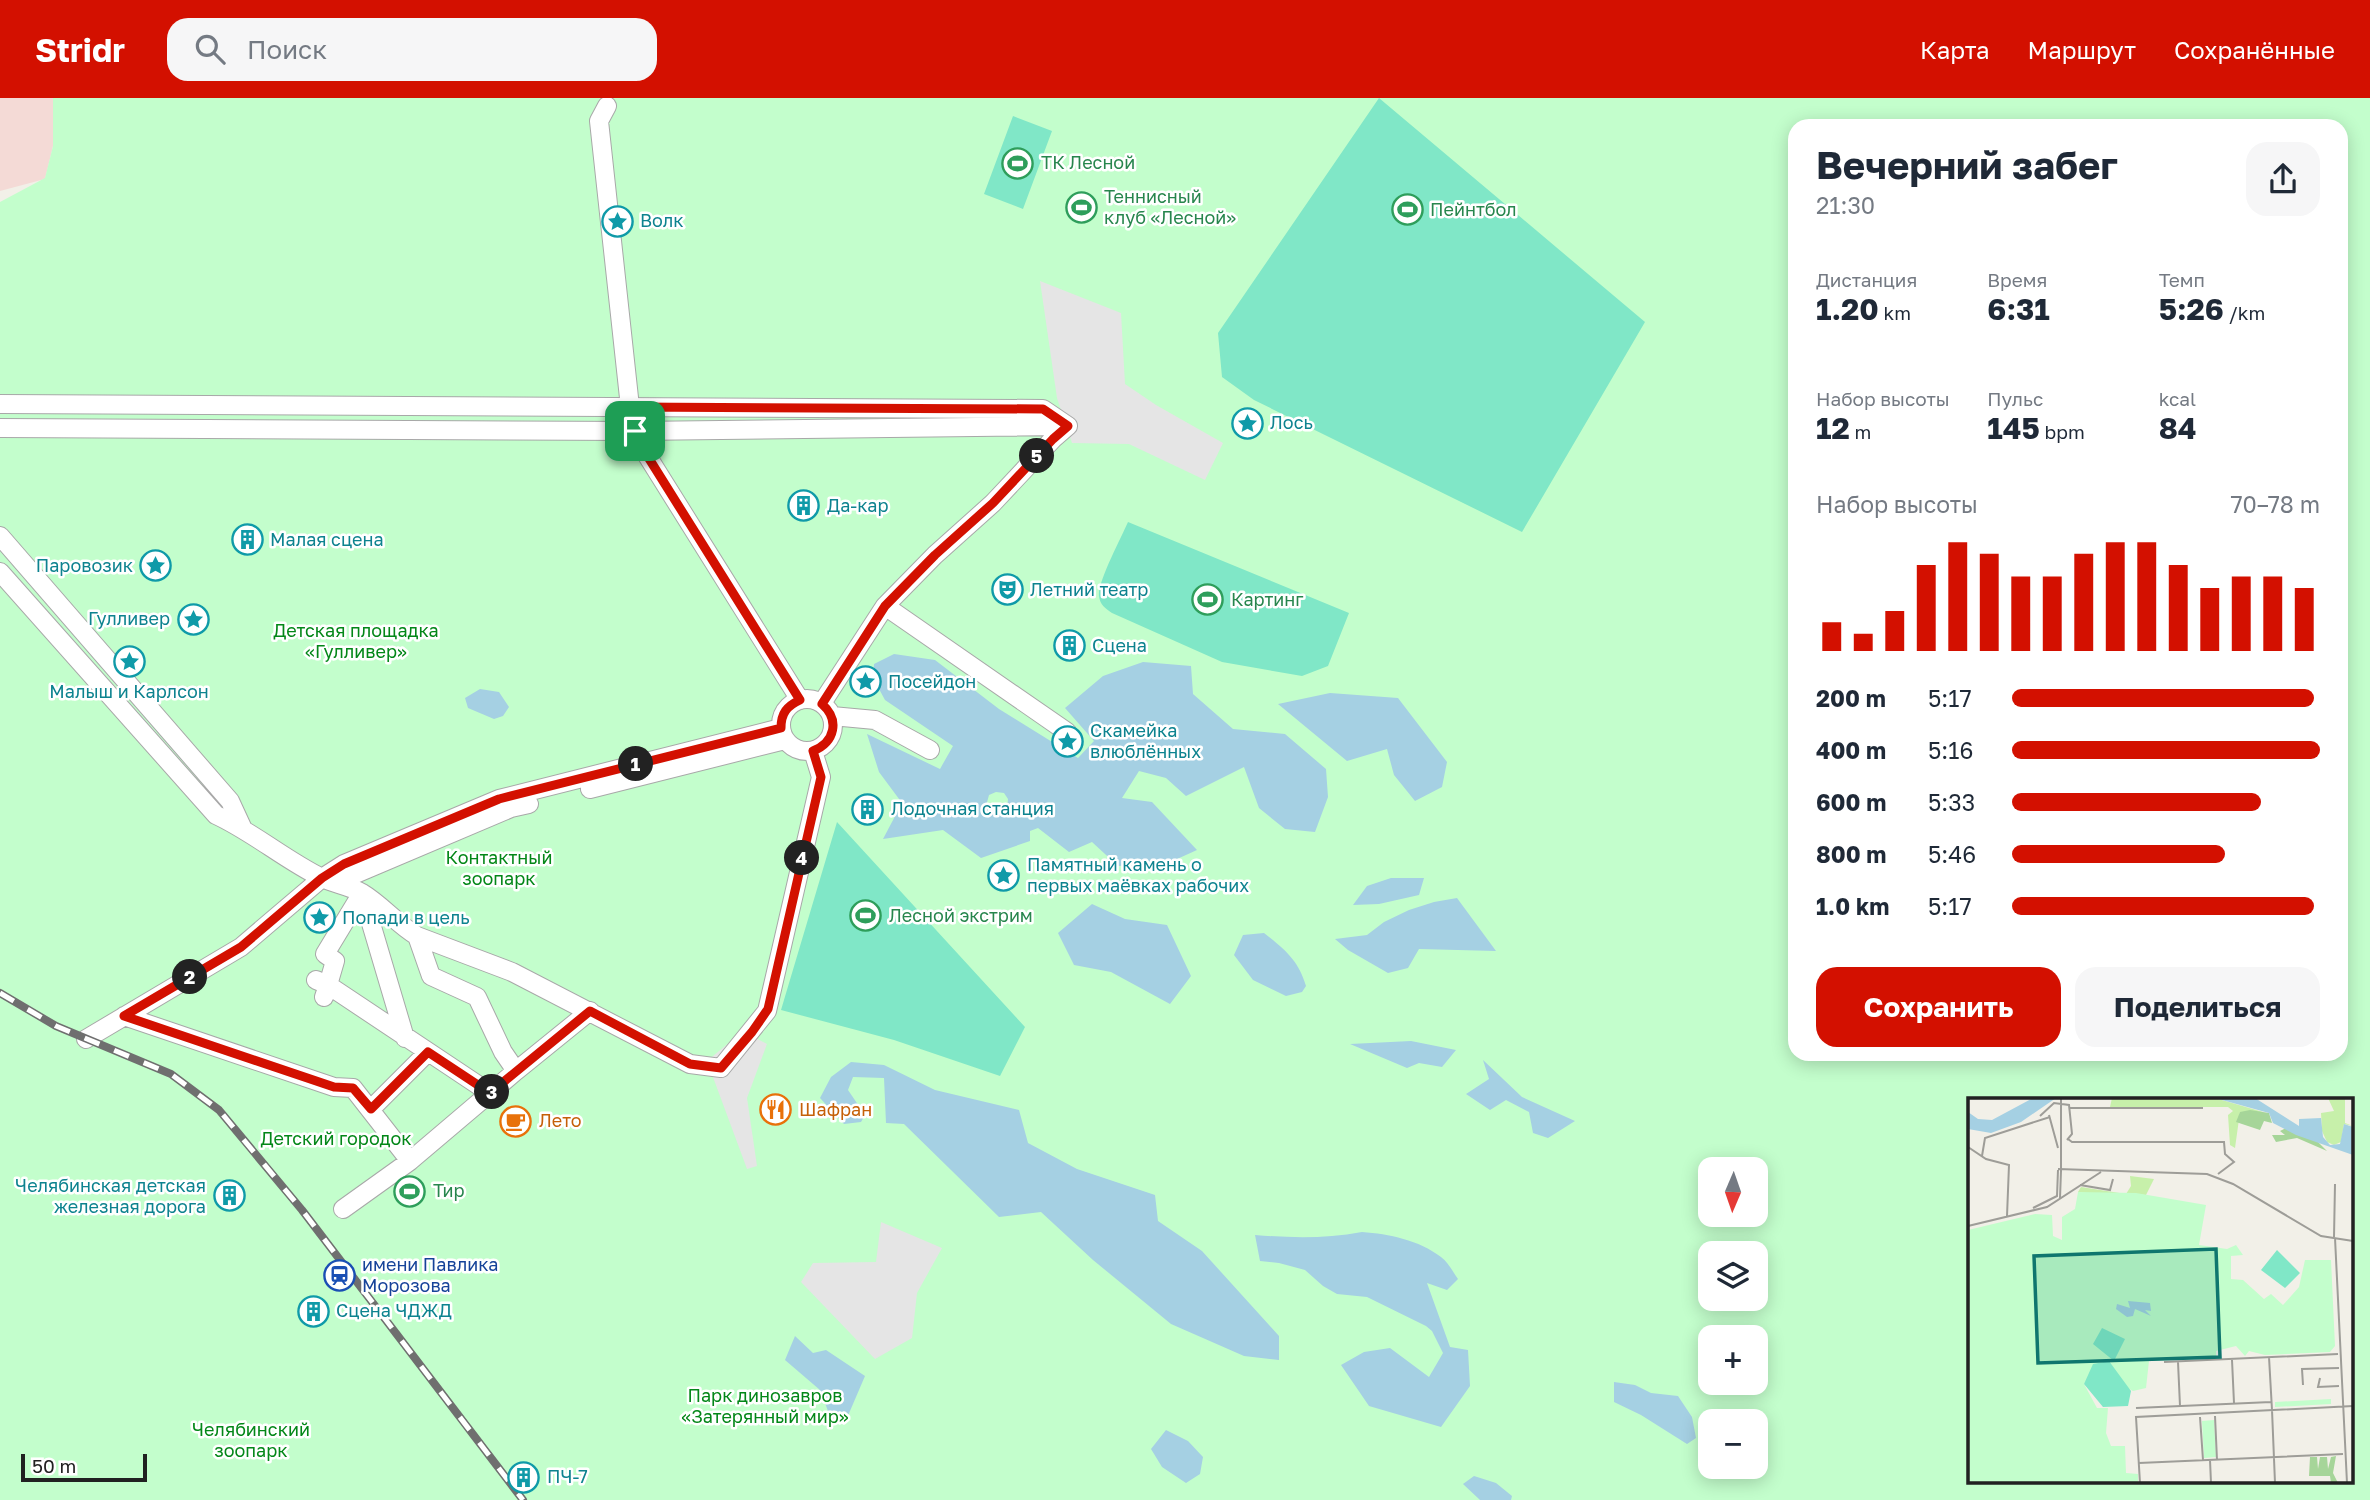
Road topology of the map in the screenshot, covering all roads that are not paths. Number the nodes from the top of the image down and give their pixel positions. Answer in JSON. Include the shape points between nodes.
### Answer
{"nodes":[{"id":1,"x":607,"y":106,"type":"dead end"},
{"id":2,"x":0,"y":404,"type":"edge"},
{"id":3,"x":630,"y":407,"type":"junction"},
{"id":4,"x":1068,"y":426,"type":"junction"},
{"id":5,"x":0,"y":428,"type":"edge"},
{"id":6,"x":635,"y":431,"type":"junction"},
{"id":7,"x":0,"y":536,"type":"edge"},
{"id":8,"x":0,"y":572,"type":"edge"},
{"id":9,"x":885,"y":606,"type":"junction"},
{"id":10,"x":800,"y":700,"type":"junction"},
{"id":11,"x":827,"y":710,"type":"junction"},
{"id":12,"x":1067,"y":732,"type":"dead end"},
{"id":13,"x":783,"y":734,"type":"junction"},
{"id":14,"x":930,"y":750,"type":"dead end"},
{"id":15,"x":813,"y":751,"type":"junction"},
{"id":16,"x":242,"y":827,"type":"junction"},
{"id":17,"x":322,"y":878,"type":"junction"},
{"id":18,"x":362,"y":893,"type":"junction"},
{"id":19,"x":417,"y":936,"type":"junction"},
{"id":20,"x":590,"y":1011,"type":"junction"},
{"id":21,"x":124,"y":1016,"type":"junction"},
{"id":22,"x":405,"y":1038,"type":"junction"},
{"id":23,"x":86,"y":1039,"type":"dead end"},
{"id":24,"x":428,"y":1052,"type":"junction"},
{"id":25,"x":516,"y":1071,"type":"junction"},
{"id":26,"x":490,"y":1093,"type":"junction"},
{"id":27,"x":371,"y":1109,"type":"junction"},
{"id":28,"x":410,"y":1161,"type":"junction"},
{"id":29,"x":343,"y":1209,"type":"dead end"}],
"edges":[{"from":1,"to":3,"type":"street","via":[[599,121]]},
{"from":2,"to":3,"type":"street"},
{"from":3,"to":4,"type":"street","via":[[1043,409]]},
{"from":3,"to":6,"type":"street"},
{"from":4,"to":6,"type":"street"},
{"from":4,"to":9,"type":"street"},
{"from":5,"to":6,"type":"street"},
{"from":6,"to":10,"type":"street"},
{"from":7,"to":16,"type":"street","via":[[230,801]]},
{"from":8,"to":16,"type":"street","via":[[216,815]]},
{"from":9,"to":11,"type":"street"},
{"from":9,"to":12,"type":"street"},
{"from":10,"to":11,"type":"street","via":[[815,700]]},
{"from":10,"to":13,"type":"street","via":[[788,707],[781,720]]},
{"from":11,"to":14,"type":"street","via":[[875,720]]},
{"from":11,"to":15,"type":"street","via":[[832,733]]},
{"from":13,"to":15,"type":"street","via":[[797,750]]},
{"from":13,"to":17,"type":"street","via":[[499,799],[344,864]]},
{"from":15,"to":20,"type":"street","via":[[821,777],[768,1009],[752,1032],[721,1068],[690,1064]]},
{"from":16,"to":17,"type":"street"},
{"from":17,"to":18,"type":"street"},
{"from":17,"to":21,"type":"street","via":[[241,947]]},
{"from":18,"to":19,"type":"street"},
{"from":18,"to":22,"type":"street"},
{"from":18,"to":22,"type":"street","via":[[325,954],[335,961],[323,987]]},
{"from":19,"to":20,"type":"street","via":[[512,972]]},
{"from":19,"to":25,"type":"street","via":[[431,976],[477,997]]},
{"from":20,"to":25,"type":"street"},
{"from":21,"to":23,"type":"street"},
{"from":21,"to":27,"type":"street","via":[[334,1087],[353,1088]]},
{"from":22,"to":24,"type":"street"},
{"from":24,"to":26,"type":"street"},
{"from":24,"to":27,"type":"street"},
{"from":25,"to":26,"type":"street"},
{"from":26,"to":28,"type":"street"},
{"from":27,"to":28,"type":"street"},
{"from":28,"to":29,"type":"street"}]}
